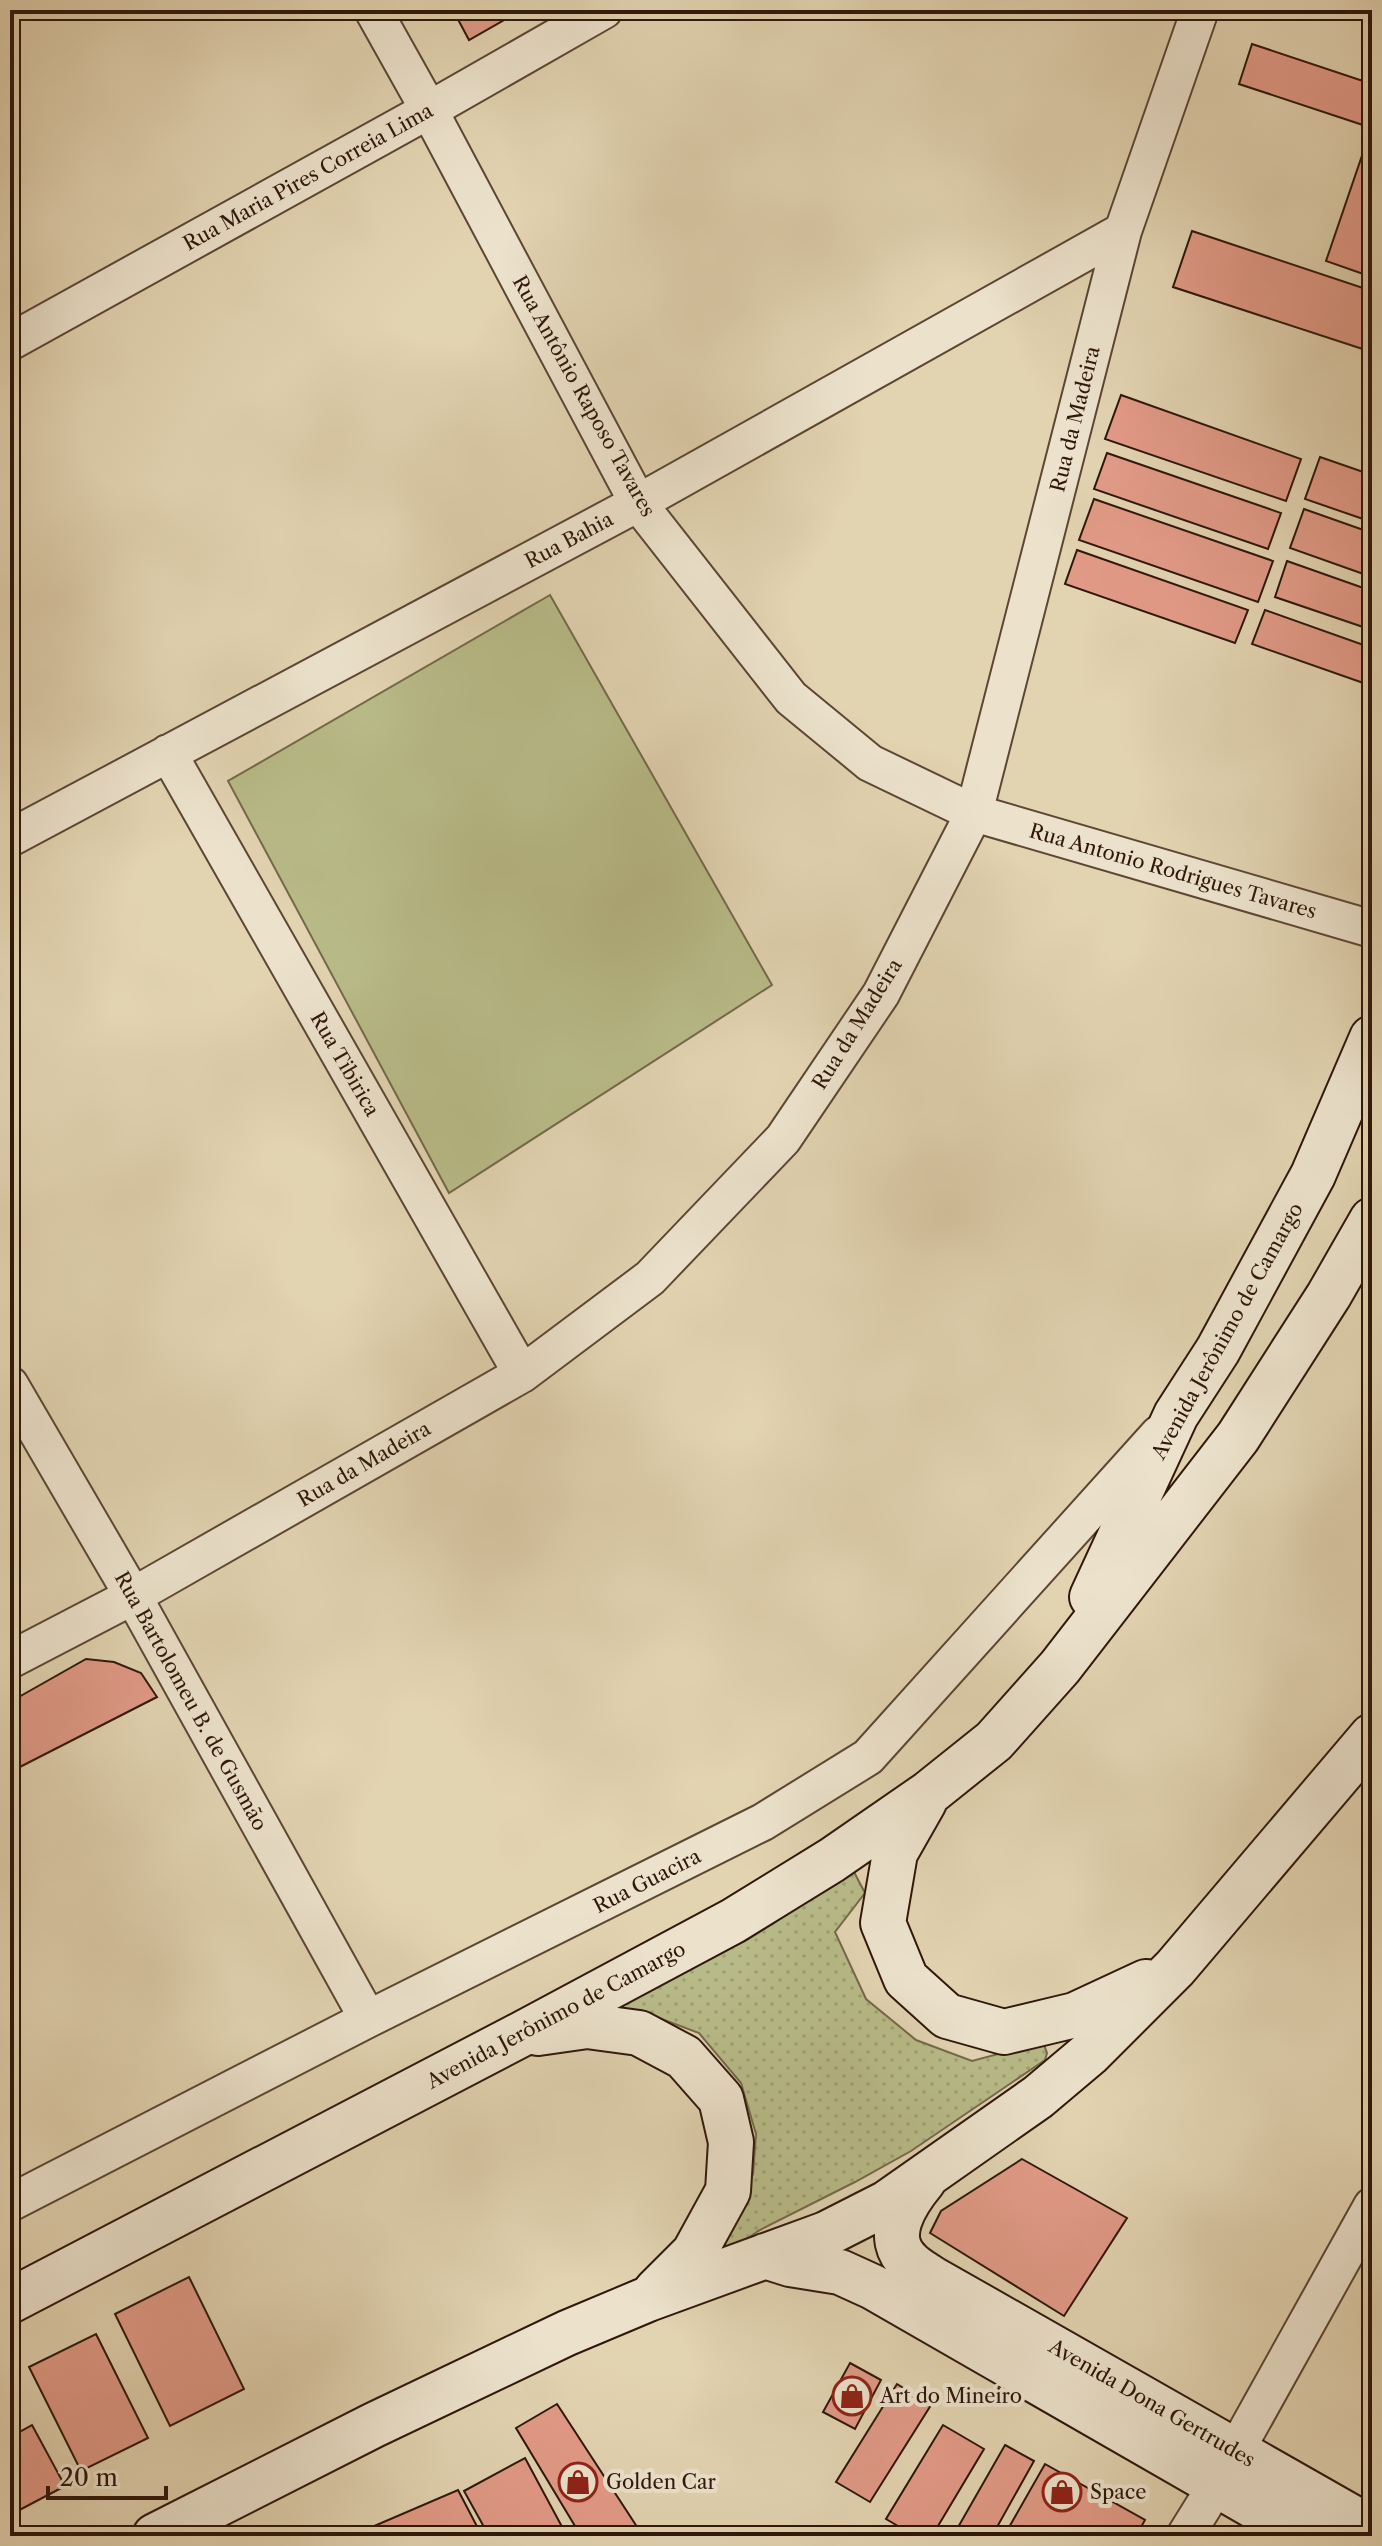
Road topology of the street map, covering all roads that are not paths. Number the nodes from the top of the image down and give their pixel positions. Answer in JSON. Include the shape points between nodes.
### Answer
{"nodes":[{"id":1,"x":373,"y":10,"type":"edge"},
{"id":2,"x":604,"y":10,"type":"edge"},
{"id":3,"x":1200,"y":10,"type":"edge"},
{"id":4,"x":429,"y":110,"type":"junction"},
{"id":5,"x":1123,"y":231,"type":"junction"},
{"id":6,"x":10,"y":342,"type":"edge"},
{"id":7,"x":638,"y":503,"type":"junction"},
{"id":8,"x":168,"y":753,"type":"junction"},
{"id":9,"x":974,"y":813,"type":"junction"},
{"id":10,"x":10,"y":838,"type":"edge"},
{"id":11,"x":1372,"y":929,"type":"edge"},
{"id":12,"x":1372,"y":1038,"type":"edge"},
{"id":13,"x":1372,"y":1220,"type":"edge"},
{"id":14,"x":522,"y":1374,"type":"junction"},
{"id":15,"x":10,"y":1385,"type":"edge"},
{"id":16,"x":1176,"y":1415,"type":"junction"},
{"id":17,"x":133,"y":1596,"type":"junction"},
{"id":18,"x":10,"y":1660,"type":"edge"},
{"id":19,"x":1060,"y":1667,"type":"junction"},
{"id":20,"x":1372,"y":1736,"type":"edge"},
{"id":21,"x":929,"y":1793,"type":"junction"},
{"id":22,"x":1175,"y":1968,"type":"junction"},
{"id":23,"x":368,"y":2019,"type":"junction"},
{"id":24,"x":518,"y":2036,"type":"junction"},
{"id":25,"x":931,"y":2172,"type":"junction"},
{"id":26,"x":10,"y":2203,"type":"edge"},
{"id":27,"x":1372,"y":2206,"type":"edge"},
{"id":28,"x":765,"y":2256,"type":"junction"},
{"id":29,"x":918,"y":2292,"type":"junction"},
{"id":30,"x":648,"y":2299,"type":"junction"},
{"id":31,"x":10,"y":2301,"type":"edge"},
{"id":32,"x":1225,"y":2468,"type":"junction"},
{"id":33,"x":1372,"y":2529,"type":"edge"},
{"id":34,"x":155,"y":2536,"type":"edge"},
{"id":35,"x":1185,"y":2536,"type":"edge"},
{"id":36,"x":1306,"y":2536,"type":"edge"}],
"edges":[{"from":1,"to":4,"type":"street","name":"Rua Antônio Raposo Tavares"},
{"from":2,"to":4,"type":"street","name":"Rua Maria Pires Correia Lima"},
{"from":3,"to":5,"type":"street","name":"Rua da Madeira"},
{"from":4,"to":6,"type":"street","name":"Rua Maria Pires Correia Lima"},
{"from":4,"to":7,"type":"street","name":"Rua Antônio Raposo Tavares"},
{"from":5,"to":7,"type":"street","name":"Rua Bahia"},
{"from":5,"to":9,"type":"street","name":"Rua da Madeira"},
{"from":7,"to":8,"type":"street","name":"Rua Bahia"},
{"from":7,"to":9,"type":"street","name":"Rua Antônio Raposo Tavares","via":[[791,698],[870,763]]},
{"from":8,"to":10,"type":"street","name":"Rua Bahia"},
{"from":8,"to":14,"type":"street","name":"Rua Tibirica"},
{"from":9,"to":11,"type":"street","name":"Rua Antonio Rodrigues Tavares"},
{"from":9,"to":14,"type":"street","name":"Rua da Madeira","via":[[881,994],[783,1139],[650,1278]]},
{"from":12,"to":16,"type":"main road","name":"Avenida Jerônimo de Camargo","via":[[1313,1175],[1218,1350]]},
{"from":13,"to":19,"type":"main road","name":"Avenida Jerônimo de Camargo","via":[[1238,1437]]},
{"from":14,"to":17,"type":"street","name":"Rua da Madeira"},
{"from":15,"to":17,"type":"street","name":"Rua Bartolomeu B. de Gusmão"},
{"from":16,"to":19,"type":"main road","name":"Avenida Jerônimo de Camargo"},
{"from":16,"to":23,"type":"street","name":"Rua Guacira","via":[[868,1757],[750,1829]]},
{"from":17,"to":18,"type":"street","name":"Rua da Madeira"},
{"from":17,"to":23,"type":"street","name":"Rua Bartolomeu B. de Gusmão"},
{"from":19,"to":21,"type":"main road","name":"Avenida Jerônimo de Camargo","via":[[994,1741]]},
{"from":20,"to":22,"type":"main road"},
{"from":21,"to":22,"type":"main road","via":[[895,1853],[883,1923],[906,1979],[947,2016],[1004,2032],[1075,2015]]},
{"from":21,"to":24,"type":"main road","name":"Avenida Jerônimo de Camargo","via":[[733,1921]]},
{"from":22,"to":25,"type":"main road","via":[[1038,2097]]},
{"from":23,"to":26,"type":"street","name":"Rua Guacira"},
{"from":24,"to":30,"type":"main road","via":[[587,2026],[639,2033],[684,2057],[721,2099],[731,2142],[728,2191],[694,2253]]},
{"from":24,"to":31,"type":"main road","name":"Avenida Jerônimo de Camargo"},
{"from":25,"to":28,"type":"main road","via":[[887,2203]]},
{"from":25,"to":29,"type":"main road","via":[[906,2201],[897,2227],[896,2245],[909,2262]]},
{"from":27,"to":32,"type":"street"},
{"from":28,"to":29,"type":"main road","via":[[840,2272],[873,2287]]},
{"from":28,"to":30,"type":"main road"},
{"from":29,"to":32,"type":"main road","name":"Avenida Dona Gertrudes"},
{"from":30,"to":34,"type":"main road","via":[[426,2399]]},
{"from":32,"to":33,"type":"main road","name":"Avenida Dona Gertrudes"},
{"from":32,"to":35,"type":"street"},
{"from":32,"to":36,"type":"main road","name":"Avenida Dona Gertrudes"}]}
